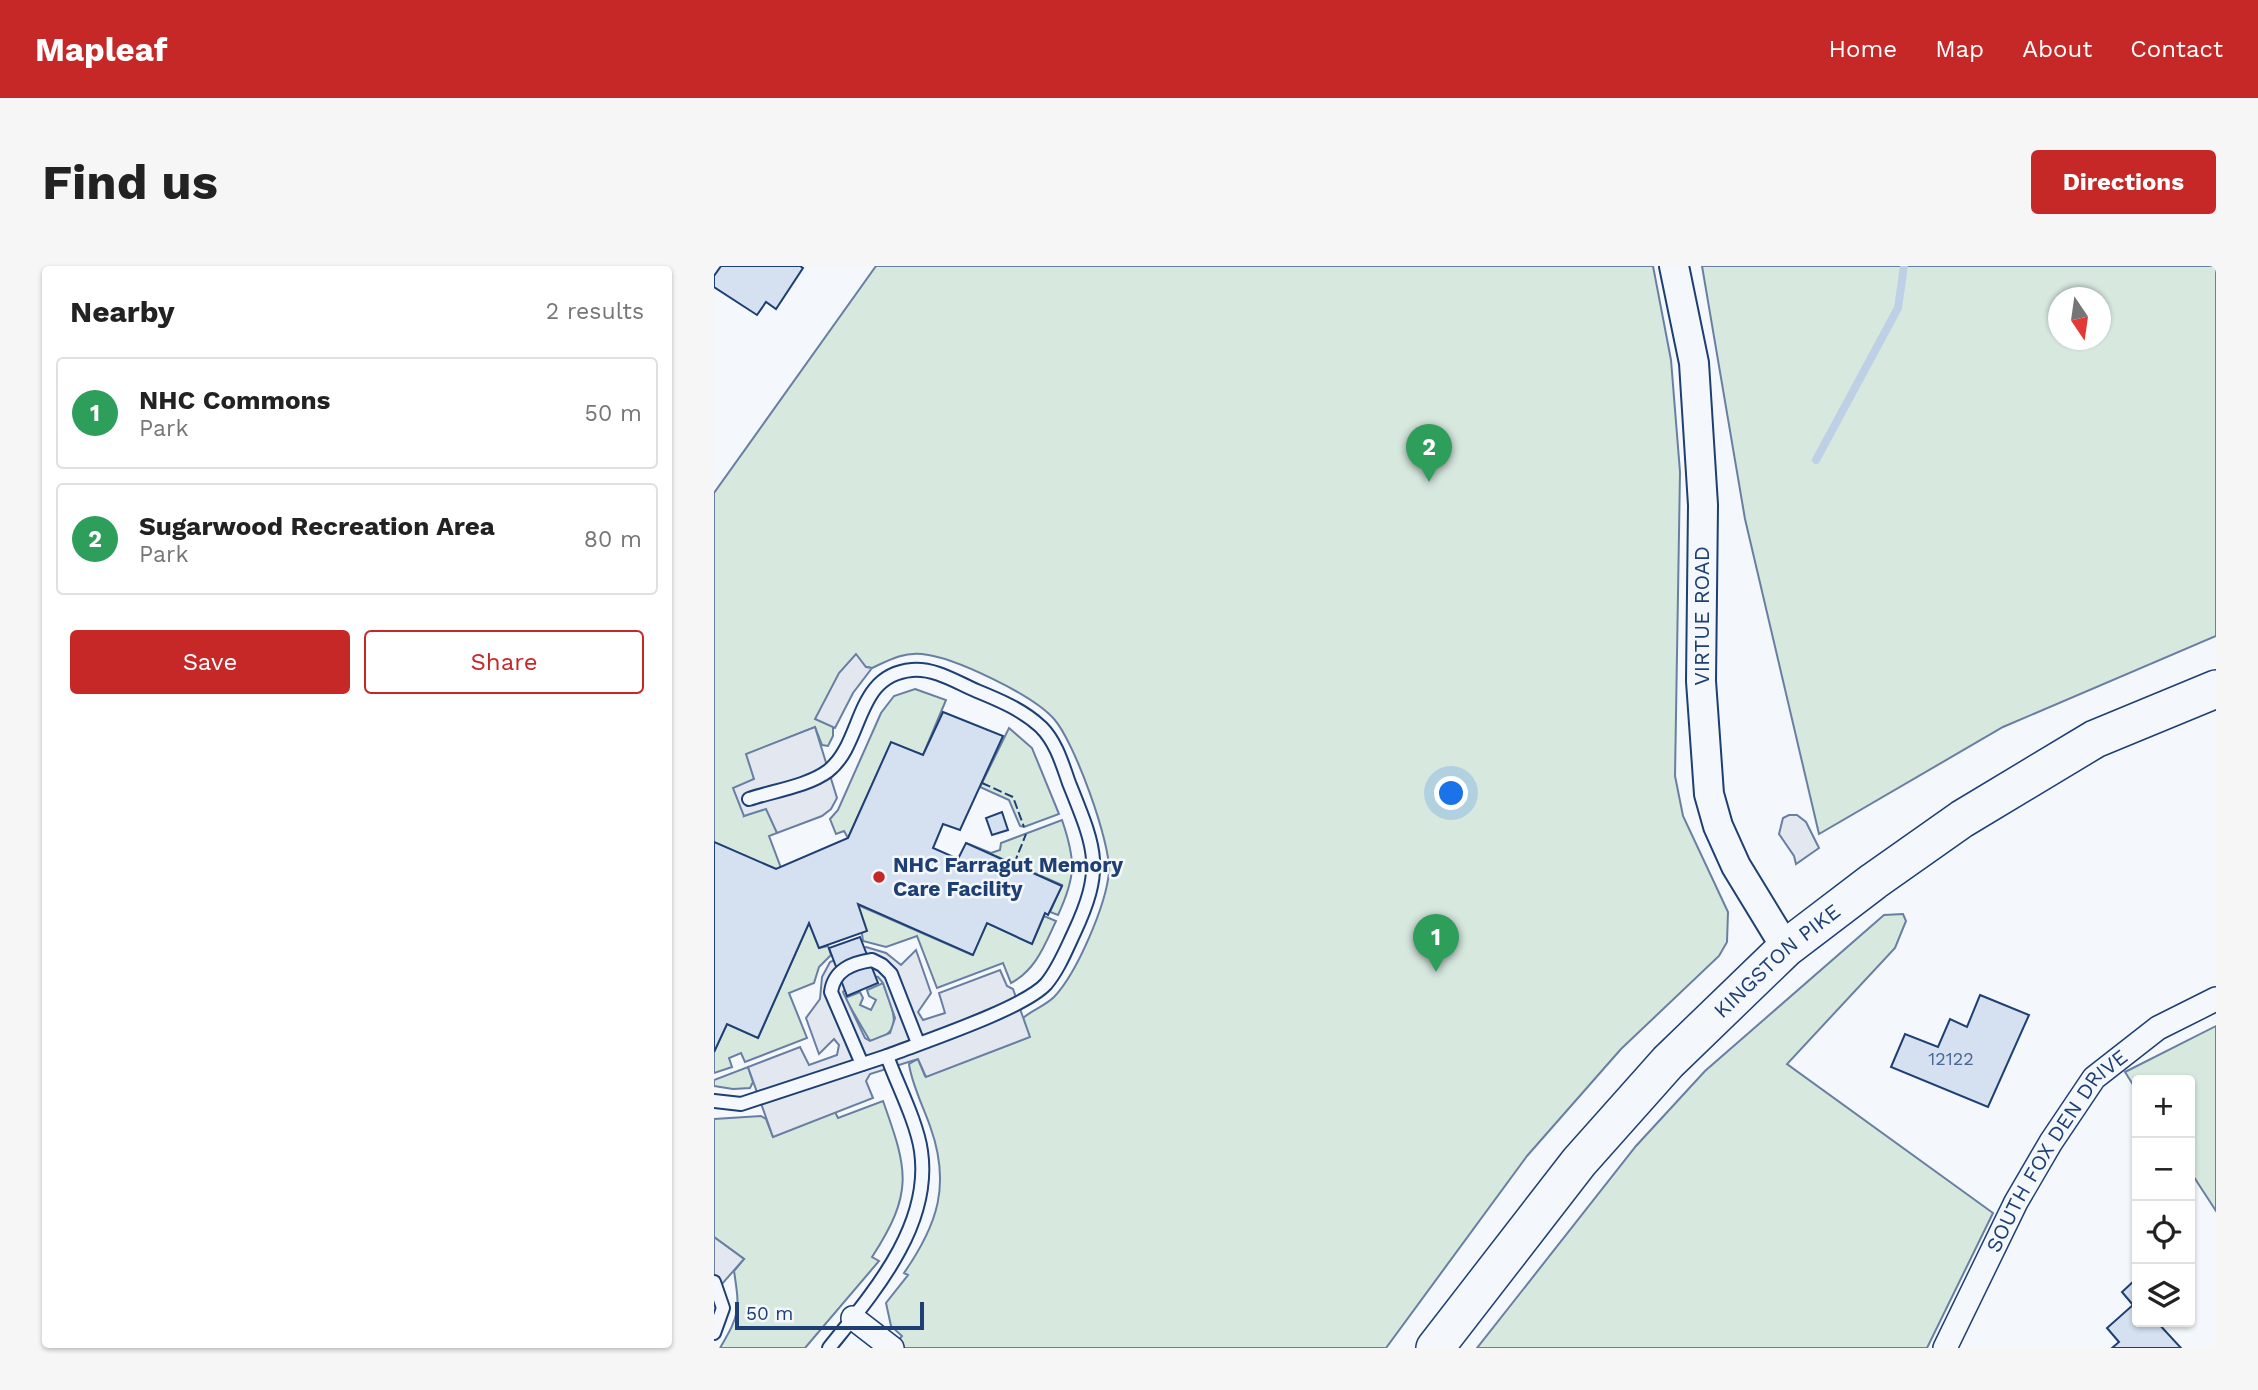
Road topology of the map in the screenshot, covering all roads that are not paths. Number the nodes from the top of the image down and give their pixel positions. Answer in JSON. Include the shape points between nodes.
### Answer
{"nodes":[{"id":1,"x":1674,"y":266,"type":"edge"},
{"id":2,"x":2216,"y":689,"type":"edge"},
{"id":3,"x":749,"y":799,"type":"dead end"},
{"id":4,"x":1786,"y":948,"type":"junction"},
{"id":5,"x":2216,"y":999,"type":"edge"},
{"id":6,"x":918,"y":1043,"type":"junction"},
{"id":7,"x":887,"y":1056,"type":"junction"},
{"id":8,"x":862,"y":1064,"type":"junction"},
{"id":9,"x":714,"y":1101,"type":"edge"},
{"id":10,"x":714,"y":1282,"type":"edge"},
{"id":11,"x":853,"y":1318,"type":"junction"},
{"id":12,"x":714,"y":1333,"type":"edge"},
{"id":13,"x":829,"y":1348,"type":"edge"},
{"id":14,"x":892,"y":1348,"type":"edge"},
{"id":15,"x":1435,"y":1348,"type":"edge"},
{"id":16,"x":1945,"y":1348,"type":"edge"}],
"edges":[{"from":1,"to":4,"type":"street","name":"VIRTUE ROAD","via":[[1696,389],[1703,505],[1700,681],[1709,794],[1736,866]]},
{"from":2,"to":4,"type":"main road","name":"KINGSTON PIKE","via":[[2095,739],[1973,813]]},
{"from":3,"to":6,"type":"lane","via":[[830,769],[842,754],[867,698],[884,680],[910,670],[934,672],[1010,706],[1040,726],[1054,743],[1094,856],[1089,902],[1055,971],[1036,992]]},
{"from":4,"to":15,"type":"main road","name":"KINGSTON PIKE","via":[[1668,1062],[1578,1162]]},
{"from":5,"to":16,"type":"street","name":"SOUTH FOX DEN DRIVE","via":[[2158,1028],[2094,1078],[2016,1202]]},
{"from":6,"to":7,"type":"lane"},
{"from":6,"to":8,"type":"lane","via":[[887,970],[872,960],[853,965],[835,977],[831,992]]},
{"from":7,"to":8,"type":"lane"},
{"from":7,"to":11,"type":"lane","via":[[921,1148],[924,1186],[915,1220]]},
{"from":8,"to":9,"type":"lane","via":[[741,1104]]},
{"from":10,"to":12,"type":"lane","via":[[723,1308]]},
{"from":11,"to":13,"type":"lane"},
{"from":11,"to":14,"type":"street"}]}
